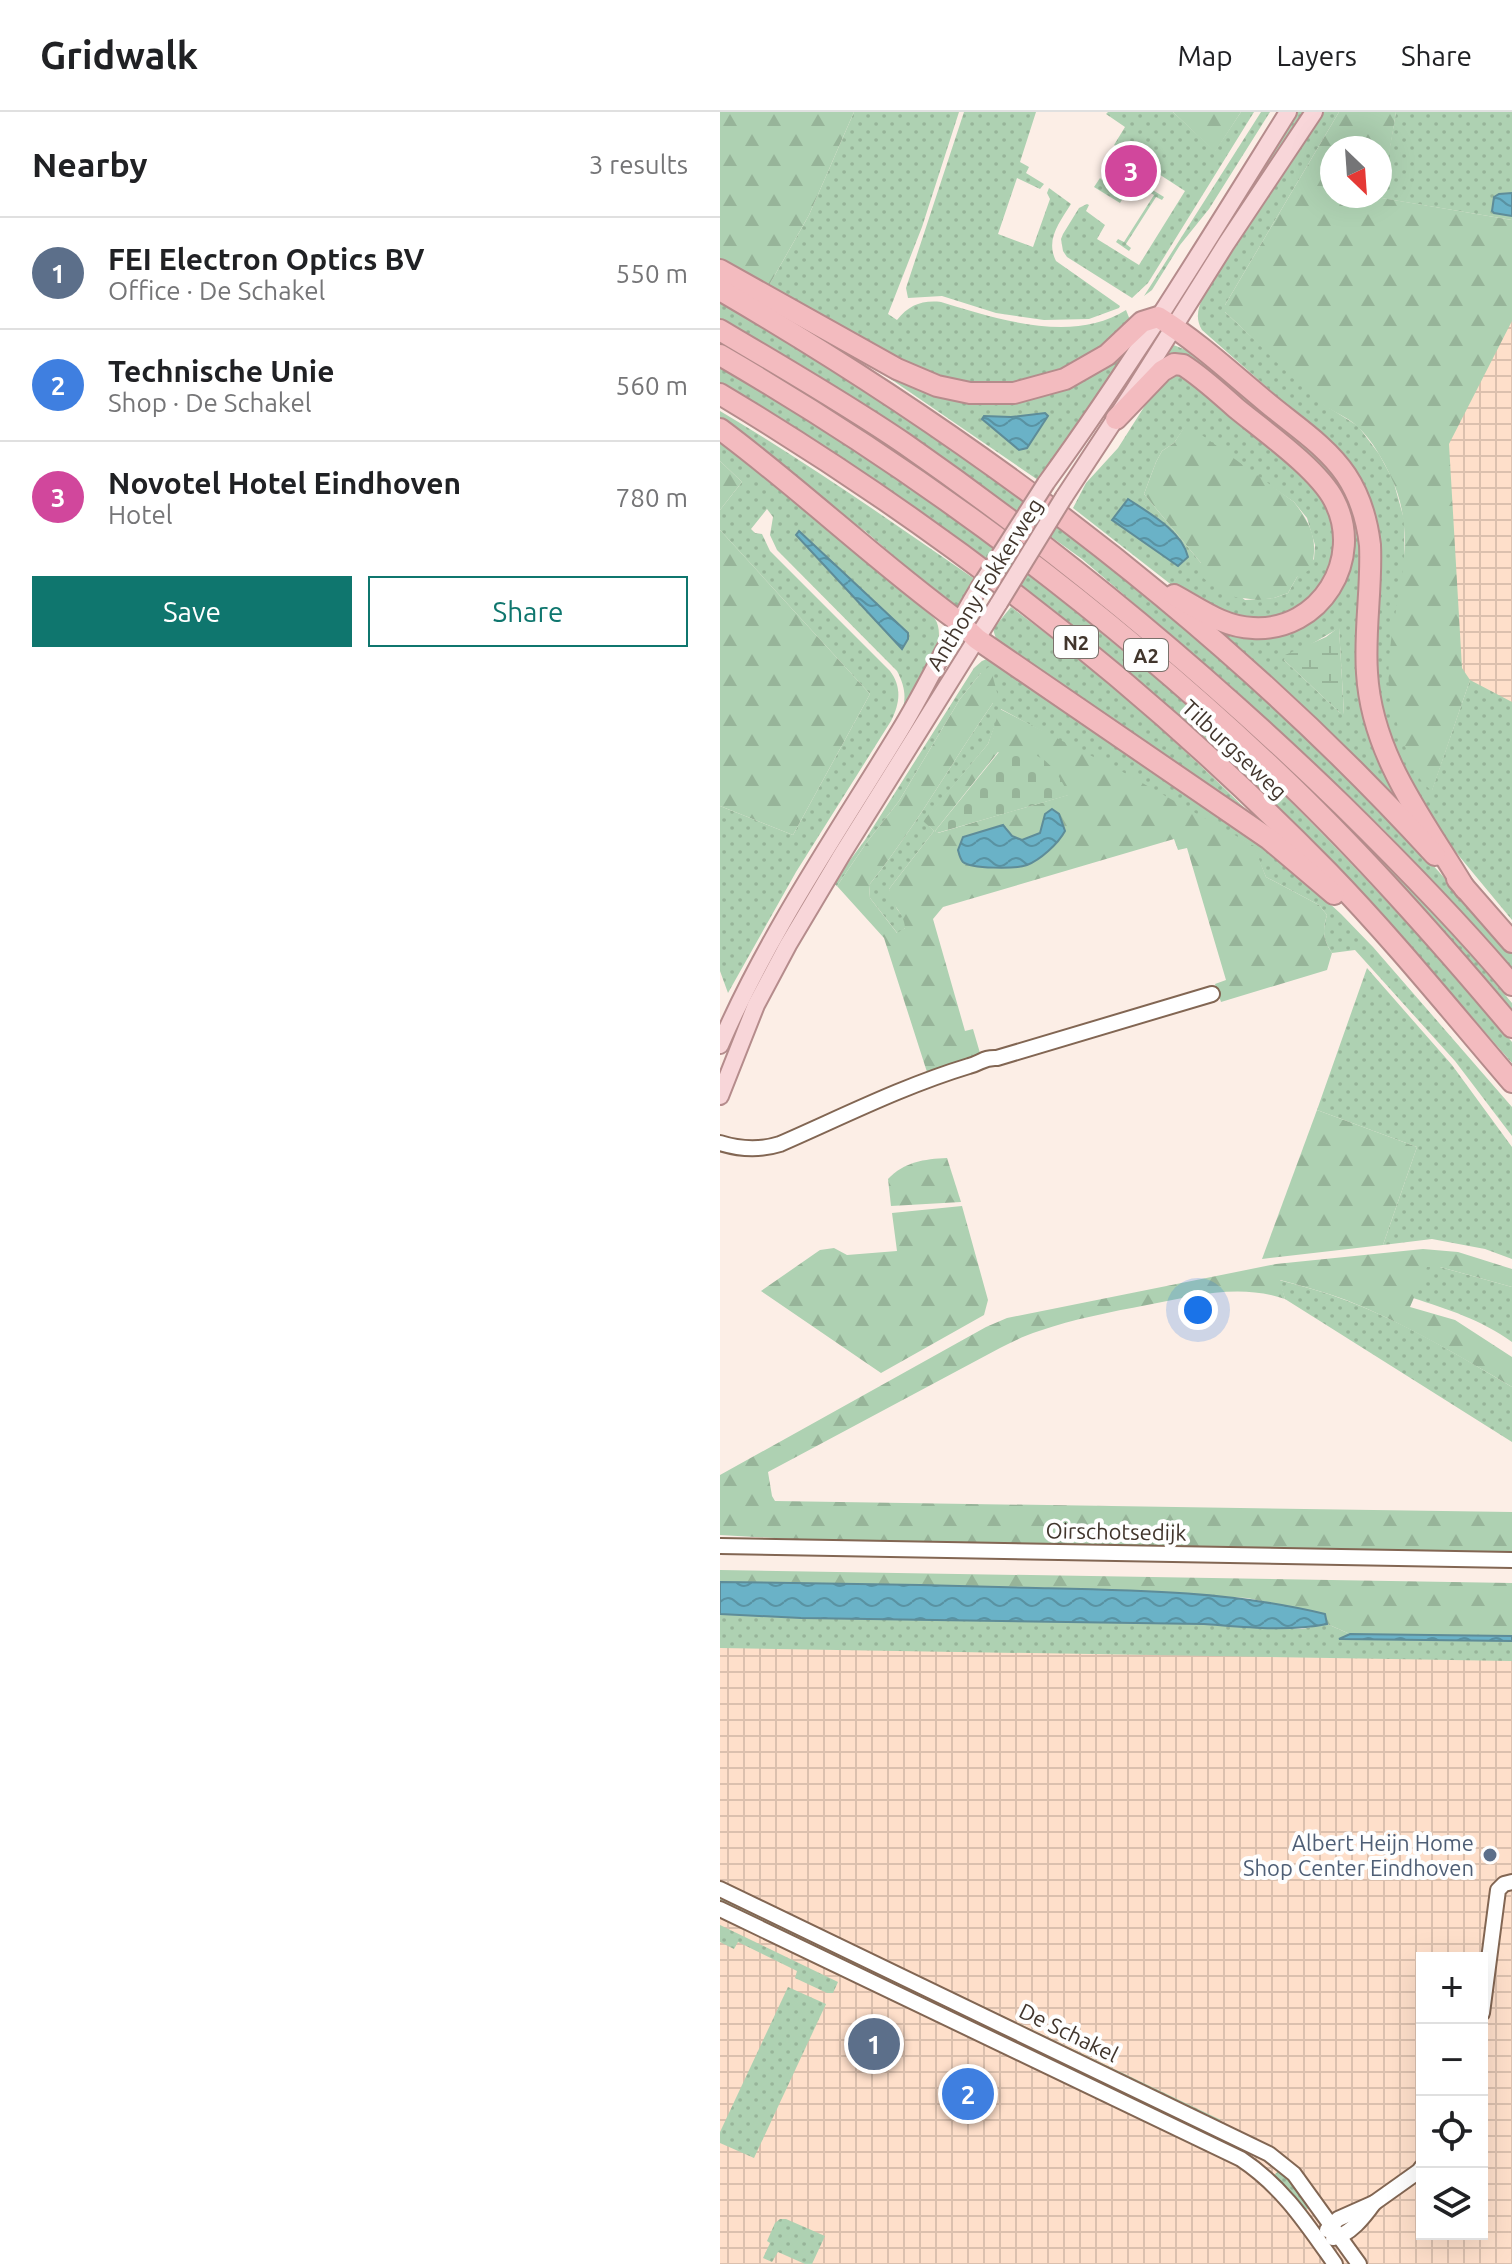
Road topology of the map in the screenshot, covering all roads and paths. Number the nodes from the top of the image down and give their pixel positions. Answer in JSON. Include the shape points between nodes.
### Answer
{"nodes":[{"id":1,"x":1288,"y":112,"type":"edge"},
{"id":2,"x":1314,"y":112,"type":"edge"},
{"id":3,"x":720,"y":270,"type":"edge"},
{"id":4,"x":720,"y":290,"type":"edge"},
{"id":5,"x":1166,"y":322,"type":"junction"},
{"id":6,"x":720,"y":330,"type":"edge"},
{"id":7,"x":720,"y":355,"type":"edge"},
{"id":8,"x":722,"y":396,"type":"edge"},
{"id":9,"x":1116,"y":419,"type":"junction"},
{"id":10,"x":720,"y":429,"type":"edge"},
{"id":11,"x":1139,"y":577,"type":"junction"},
{"id":12,"x":958,"y":621,"type":"junction"},
{"id":13,"x":977,"y":639,"type":"junction"},
{"id":14,"x":1465,"y":889,"type":"junction"},
{"id":15,"x":1387,"y":937,"type":"junction"},
{"id":16,"x":1512,"y":942,"type":"edge"},
{"id":17,"x":1512,"y":985,"type":"edge"},
{"id":18,"x":1212,"y":994,"type":"dead end"},
{"id":19,"x":1512,"y":1027,"type":"edge"},
{"id":20,"x":720,"y":1045,"type":"edge"},
{"id":21,"x":1512,"y":1082,"type":"edge"},
{"id":22,"x":720,"y":1096,"type":"edge"},
{"id":23,"x":720,"y":1134,"type":"edge"},
{"id":24,"x":720,"y":1143,"type":"edge"},
{"id":25,"x":745,"y":1146,"type":"junction"},
{"id":26,"x":720,"y":1546,"type":"edge"},
{"id":27,"x":1512,"y":1560,"type":"edge"},
{"id":28,"x":1512,"y":1882,"type":"edge"},
{"id":29,"x":720,"y":1889,"type":"edge"},
{"id":30,"x":720,"y":1909,"type":"edge"},
{"id":31,"x":1488,"y":1967,"type":"edge"},
{"id":32,"x":1421,"y":2168,"type":"edge"},
{"id":33,"x":1336,"y":2230,"type":"junction"},
{"id":34,"x":1318,"y":2240,"type":"junction"},
{"id":35,"x":1335,"y":2264,"type":"edge"},
{"id":36,"x":1359,"y":2264,"type":"edge"}],
"edges":[{"from":1,"to":5,"type":"main road","name":"Anthony Fokkerweg"},
{"from":2,"to":5,"type":"main road","name":"Anthony Fokkerweg","via":[[1226,244]]},
{"from":3,"to":5,"type":"highway","via":[[897,369],[970,393],[1014,393],[1065,379],[1107,355],[1142,322]]},
{"from":4,"to":11,"type":"highway","via":[[948,433]]},
{"from":5,"to":9,"type":"main road","name":"Anthony Fokkerweg"},
{"from":5,"to":12,"type":"main road","name":"Anthony Fokkerweg","bridge":true,"via":[[1046,483]]},
{"from":5,"to":14,"type":"highway","via":[[1325,452],[1356,492],[1370,545],[1366,655],[1375,724],[1402,789]]},
{"from":6,"to":17,"type":"highway","name":"Tilburgseweg","number":"A2","via":[[902,443],[1091,583],[1294,759],[1441,905]]},
{"from":7,"to":19,"type":"highway","name":"Tilburgseweg","number":"A2","via":[[891,461],[1090,607],[1309,803]]},
{"from":8,"to":15,"type":"highway","name":"Tilburgseweg","number":"N2","via":[[870,489],[1055,625],[1256,800]]},
{"from":9,"to":11,"type":"highway","via":[[1162,371],[1183,365],[1321,482],[1344,530],[1343,558],[1331,589],[1309,612],[1280,625],[1251,628],[1222,621]]},
{"from":9,"to":13,"type":"main road","name":"Anthony Fokkerweg","bridge":true},
{"from":10,"to":12,"type":"highway"},
{"from":11,"to":14,"type":"highway","via":[[1317,734]]},
{"from":12,"to":13,"type":"highway"},
{"from":12,"to":20,"type":"main road","name":"Anthony Fokkerweg","via":[[911,714],[773,938]]},
{"from":13,"to":15,"type":"highway","number":"N2","via":[[1269,839]]},
{"from":13,"to":22,"type":"main road","name":"Anthony Fokkerweg","via":[[788,945],[756,1005]]},
{"from":14,"to":16,"type":"highway"},
{"from":15,"to":21,"type":"highway","name":"Tilburgseweg","number":"N2"},
{"from":18,"to":25,"type":"street","via":[[986,1057],[780,1144]]},
{"from":23,"to":25,"type":"street"},
{"from":24,"to":25,"type":"street"},
{"from":26,"to":27,"type":"street","name":"Oirschotsedijk"},
{"from":28,"to":31,"type":"street","via":[[1498,1890]]},
{"from":29,"to":33,"type":"street","name":"De Schakel","via":[[1269,2154],[1294,2174]]},
{"from":30,"to":34,"type":"street","name":"De Schakel","via":[[1241,2159],[1288,2199]]},
{"from":32,"to":33,"type":"street","via":[[1366,2215]]},
{"from":33,"to":34,"type":"street"},
{"from":33,"to":36,"type":"street","name":"De Schakel"},
{"from":34,"to":35,"type":"street","name":"De Schakel"}]}
